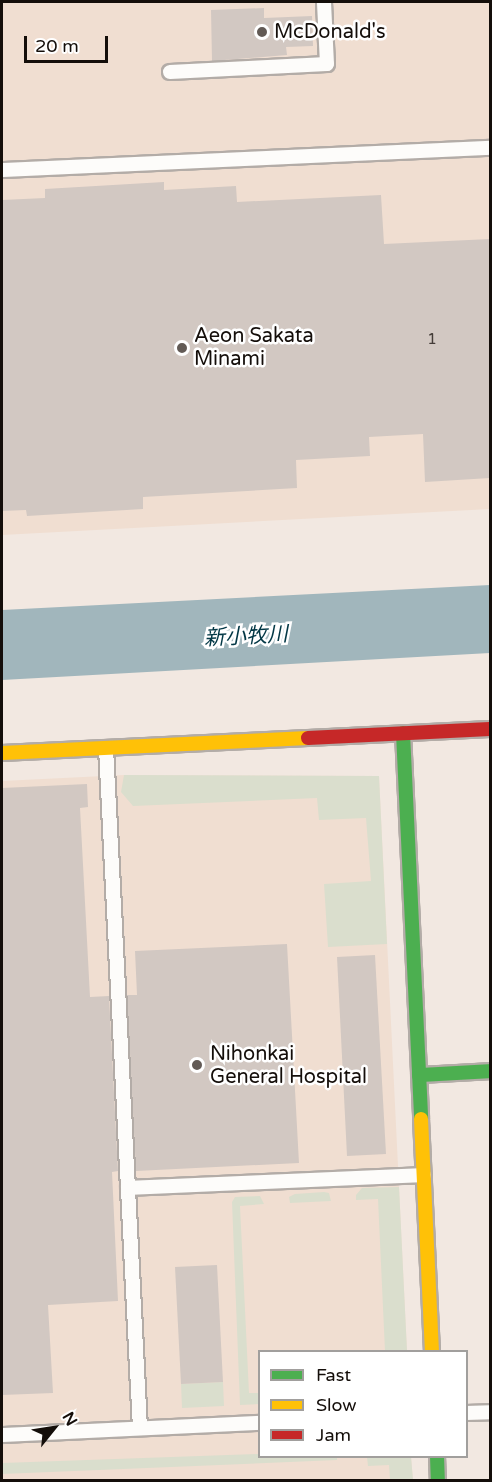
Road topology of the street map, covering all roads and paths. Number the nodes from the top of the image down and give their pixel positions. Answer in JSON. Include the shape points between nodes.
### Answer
{"nodes":[{"id":1,"x":324,"y":2,"type":"edge"},
{"id":2,"x":171,"y":72,"type":"dead end"},
{"id":3,"x":490,"y":148,"type":"edge"},
{"id":4,"x":2,"y":170,"type":"edge"},
{"id":5,"x":490,"y":729,"type":"edge"},
{"id":6,"x":403,"y":733,"type":"junction"},
{"id":7,"x":106,"y":748,"type":"junction"},
{"id":8,"x":2,"y":753,"type":"edge"},
{"id":9,"x":490,"y":1071,"type":"edge"},
{"id":10,"x":419,"y":1075,"type":"junction"},
{"id":11,"x":424,"y":1174,"type":"junction"},
{"id":12,"x":128,"y":1188,"type":"junction"},
{"id":13,"x":432,"y":1350,"type":"edge"},
{"id":14,"x":490,"y":1412,"type":"edge"},
{"id":15,"x":468,"y":1413,"type":"edge"},
{"id":16,"x":258,"y":1423,"type":"edge"},
{"id":17,"x":141,"y":1428,"type":"junction"},
{"id":18,"x":2,"y":1435,"type":"edge"},
{"id":19,"x":437,"y":1458,"type":"edge"},
{"id":20,"x":438,"y":1480,"type":"edge"}],
"edges":[{"from":1,"to":2,"type":"lane","via":[[327,64]]},
{"from":3,"to":4,"type":"lane"},
{"from":5,"to":6,"type":"street"},
{"from":6,"to":7,"type":"street"},
{"from":6,"to":10,"type":"street"},
{"from":7,"to":8,"type":"street"},
{"from":7,"to":12,"type":"lane"},
{"from":9,"to":10,"type":"street"},
{"from":10,"to":11,"type":"street"},
{"from":11,"to":12,"type":"lane"},
{"from":11,"to":13,"type":"street"},
{"from":12,"to":17,"type":"lane"},
{"from":14,"to":15,"type":"lane"},
{"from":16,"to":17,"type":"lane"},
{"from":17,"to":18,"type":"lane"},
{"from":19,"to":20,"type":"street"}]}
